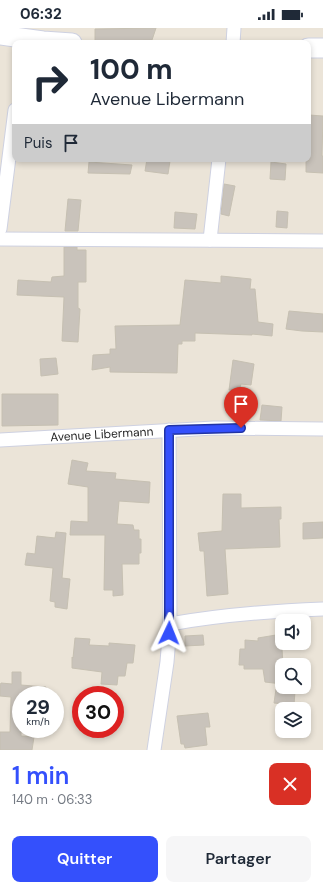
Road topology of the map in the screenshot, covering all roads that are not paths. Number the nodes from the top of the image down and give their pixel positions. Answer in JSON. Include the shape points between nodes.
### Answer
{"nodes":[{"id":1,"x":234,"y":28,"type":"edge"},
{"id":2,"x":0,"y":35,"type":"edge"},
{"id":3,"x":24,"y":36,"type":"edge"},
{"id":4,"x":51,"y":40,"type":"edge"},
{"id":5,"x":233,"y":40,"type":"edge"},
{"id":6,"x":311,"y":48,"type":"edge"},
{"id":7,"x":323,"y":48,"type":"edge"},
{"id":8,"x":12,"y":134,"type":"edge"},
{"id":9,"x":218,"y":162,"type":"edge"},
{"id":10,"x":0,"y":229,"type":"edge"},
{"id":11,"x":0,"y":239,"type":"edge"},
{"id":12,"x":210,"y":240,"type":"junction"},
{"id":13,"x":323,"y":241,"type":"edge"},
{"id":14,"x":323,"y":429,"type":"edge"},
{"id":15,"x":169,"y":430,"type":"junction"},
{"id":16,"x":0,"y":440,"type":"edge"},
{"id":17,"x":323,"y":609,"type":"edge"},
{"id":18,"x":170,"y":624,"type":"junction"},
{"id":19,"x":154,"y":750,"type":"edge"}],
"edges":[{"from":1,"to":5,"type":"street"},
{"from":2,"to":3,"type":"street"},
{"from":3,"to":4,"type":"street"},
{"from":6,"to":7,"type":"street"},
{"from":8,"to":10,"type":"street"},
{"from":9,"to":12,"type":"street"},
{"from":11,"to":12,"type":"street"},
{"from":12,"to":13,"type":"street"},
{"from":14,"to":15,"type":"street","name":"Avenue Libermann"},
{"from":15,"to":16,"type":"street","name":"Avenue Libermann"},
{"from":15,"to":18,"type":"street"},
{"from":17,"to":18,"type":"street","via":[[196,619]]},
{"from":18,"to":19,"type":"street"}]}
